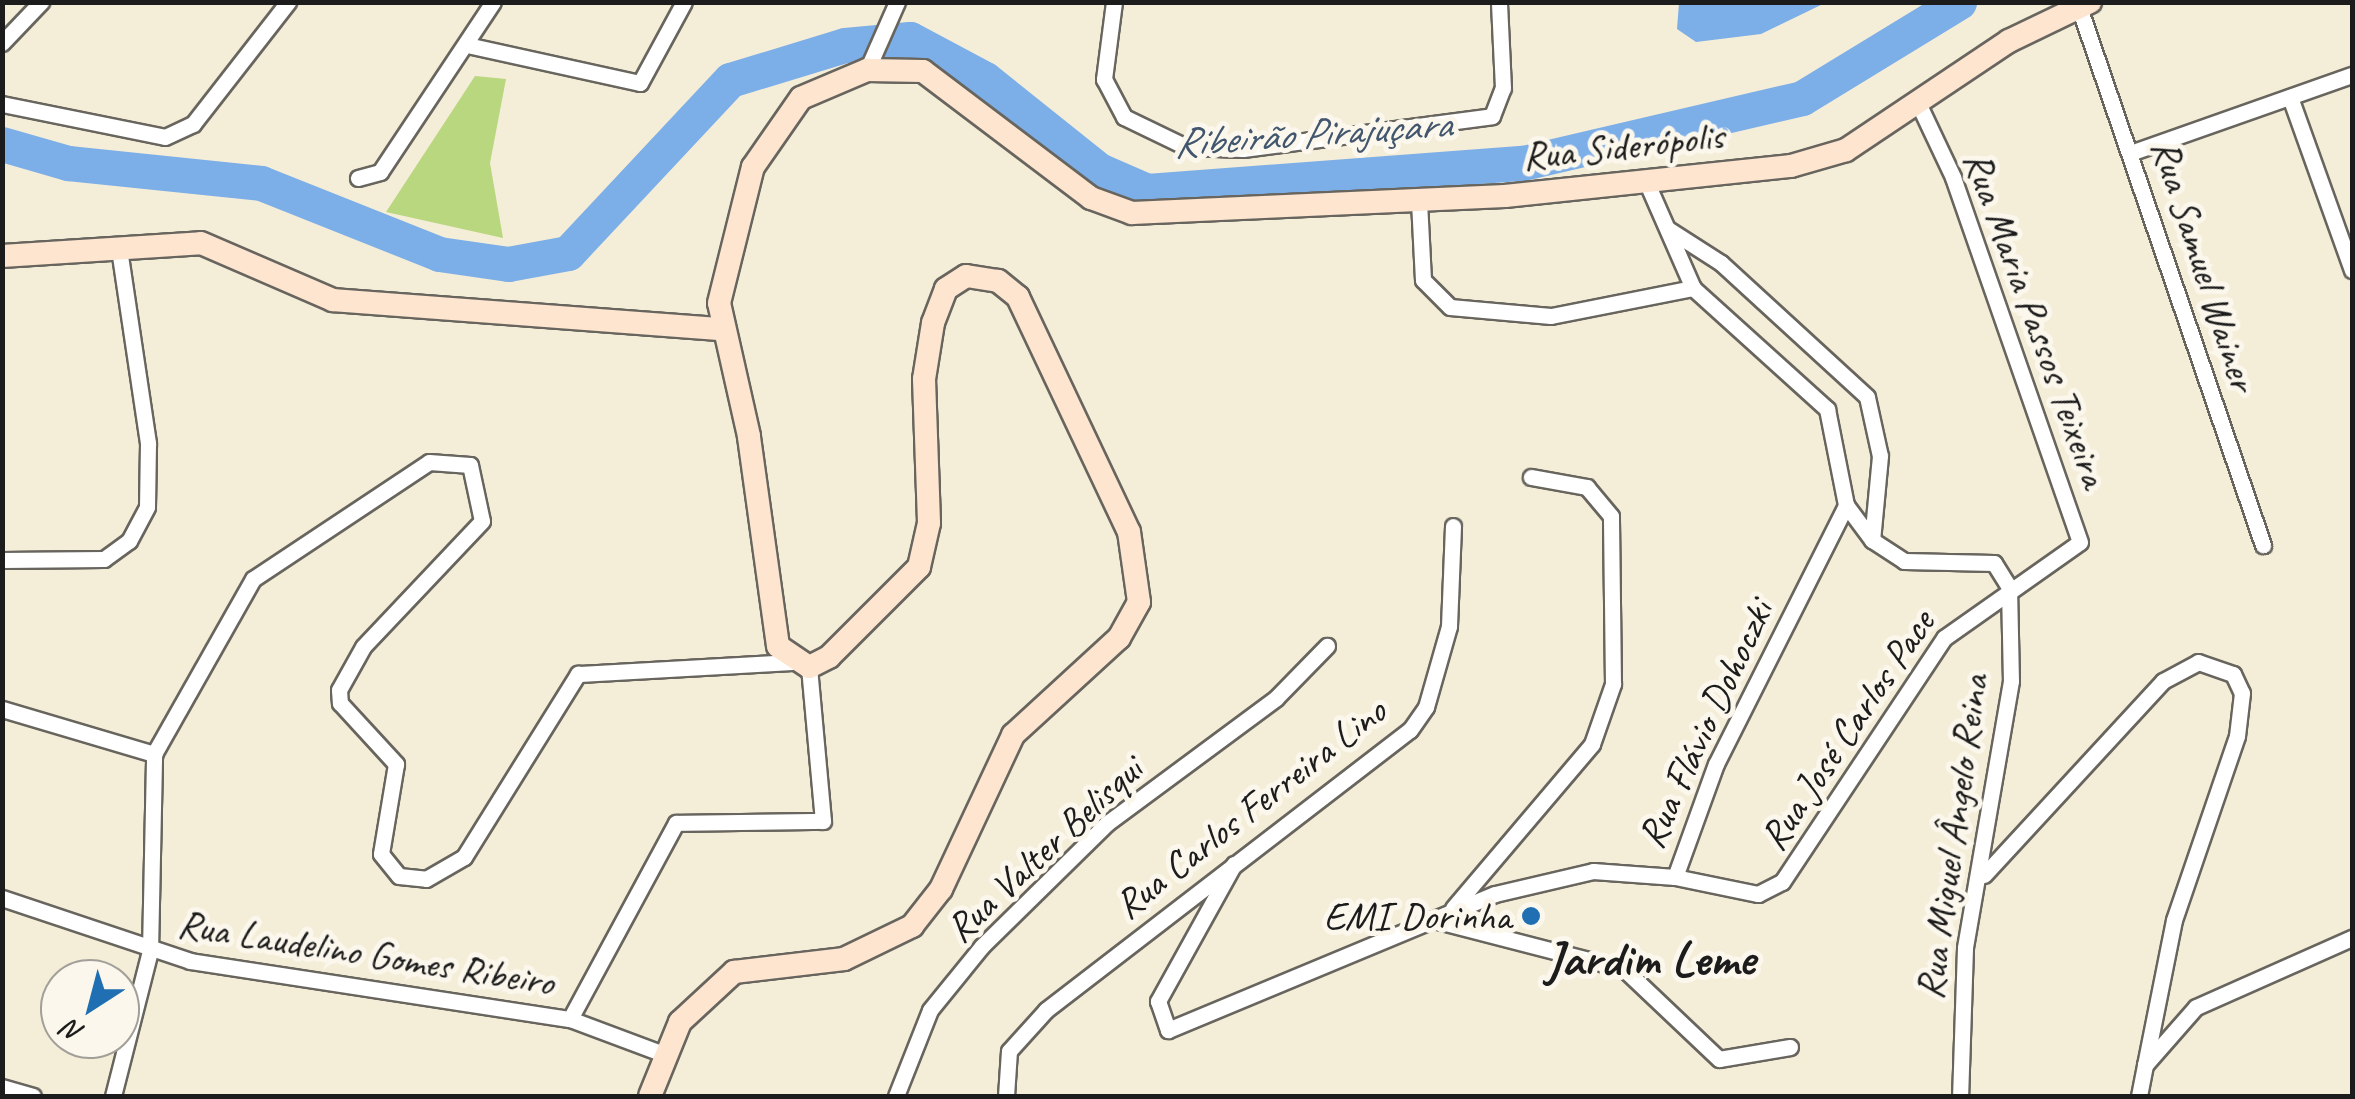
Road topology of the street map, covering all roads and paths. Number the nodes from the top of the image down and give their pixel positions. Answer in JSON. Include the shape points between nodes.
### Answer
{"nodes":[{"id":1,"x":41,"y":2,"type":"edge"},
{"id":2,"x":288,"y":2,"type":"edge"},
{"id":3,"x":493,"y":2,"type":"edge"},
{"id":4,"x":684,"y":2,"type":"edge"},
{"id":5,"x":897,"y":2,"type":"edge"},
{"id":6,"x":1114,"y":2,"type":"edge"},
{"id":7,"x":1499,"y":2,"type":"edge"},
{"id":8,"x":2084,"y":5,"type":"edge"},
{"id":9,"x":2,"y":42,"type":"edge"},
{"id":10,"x":467,"y":45,"type":"junction"},
{"id":11,"x":867,"y":70,"type":"junction"},
{"id":12,"x":2352,"y":75,"type":"edge"},
{"id":13,"x":2290,"y":98,"type":"junction"},
{"id":14,"x":1917,"y":101,"type":"junction"},
{"id":15,"x":2,"y":104,"type":"edge"},
{"id":16,"x":2133,"y":152,"type":"junction"},
{"id":17,"x":358,"y":178,"type":"dead end"},
{"id":18,"x":1646,"y":181,"type":"junction"},
{"id":19,"x":1420,"y":202,"type":"junction"},
{"id":20,"x":1668,"y":229,"type":"junction"},
{"id":21,"x":118,"y":250,"type":"junction"},
{"id":22,"x":2,"y":256,"type":"edge"},
{"id":23,"x":2352,"y":270,"type":"edge"},
{"id":24,"x":1693,"y":288,"type":"junction"},
{"id":25,"x":721,"y":329,"type":"junction"},
{"id":26,"x":1531,"y":477,"type":"dead end"},
{"id":27,"x":1846,"y":505,"type":"junction"},
{"id":28,"x":1453,"y":526,"type":"dead end"},
{"id":29,"x":1872,"y":540,"type":"junction"},
{"id":30,"x":2264,"y":545,"type":"dead end"},
{"id":31,"x":2066,"y":557,"type":"joint"},
{"id":32,"x":2,"y":560,"type":"edge"},
{"id":33,"x":2010,"y":587,"type":"junction"},
{"id":34,"x":1327,"y":646,"type":"dead end"},
{"id":35,"x":802,"y":664,"type":"junction"},
{"id":36,"x":2,"y":708,"type":"edge"},
{"id":37,"x":154,"y":754,"type":"junction"},
{"id":38,"x":1234,"y":864,"type":"junction"},
{"id":39,"x":1984,"y":875,"type":"junction"},
{"id":40,"x":1675,"y":876,"type":"junction"},
{"id":41,"x":2,"y":898,"type":"edge"},
{"id":42,"x":1453,"y":908,"type":"junction"},
{"id":43,"x":1430,"y":920,"type":"junction"},
{"id":44,"x":2352,"y":938,"type":"edge"},
{"id":45,"x":150,"y":951,"type":"junction"},
{"id":46,"x":570,"y":1019,"type":"junction"},
{"id":47,"x":1790,"y":1047,"type":"dead end"},
{"id":48,"x":662,"y":1053,"type":"junction"},
{"id":49,"x":2146,"y":1064,"type":"junction"},
{"id":50,"x":2,"y":1087,"type":"edge"},
{"id":51,"x":33,"y":1096,"type":"edge"},
{"id":52,"x":113,"y":1096,"type":"edge"},
{"id":53,"x":650,"y":1096,"type":"edge"},
{"id":54,"x":896,"y":1096,"type":"edge"},
{"id":55,"x":1006,"y":1096,"type":"edge"},
{"id":56,"x":1960,"y":1096,"type":"edge"},
{"id":57,"x":2138,"y":1096,"type":"edge"}],
"edges":[{"from":1,"to":9,"type":"street"},
{"from":2,"to":15,"type":"street","via":[[193,124],[151,140]]},
{"from":3,"to":10,"type":"street"},
{"from":4,"to":10,"type":"street","via":[[650,76],[635,82]]},
{"from":5,"to":11,"type":"street"},
{"from":6,"to":7,"type":"street","via":[[1106,89],[1124,117],[1170,142],[1243,149],[1486,119],[1502,97]]},
{"from":8,"to":14,"type":"street","name":"Rua Siderópolis"},
{"from":8,"to":16,"type":"street","name":"Rua Samuel Wainer"},
{"from":10,"to":17,"type":"street","via":[[380,172]]},
{"from":11,"to":19,"type":"street","name":"Rua Siderópolis","via":[[938,78],[1091,198],[1132,214]]},
{"from":11,"to":25,"type":"street","via":[[801,98],[766,140],[725,261]]},
{"from":12,"to":13,"type":"street"},
{"from":13,"to":16,"type":"street"},
{"from":13,"to":23,"type":"street"},
{"from":14,"to":18,"type":"street","name":"Rua Siderópolis","via":[[1827,155]]},
{"from":14,"to":31,"type":"street","name":"Rua Maria Passos Teixeira","via":[[2066,487],[2080,542]]},
{"from":16,"to":30,"type":"street","name":"Rua Samuel Wainer"},
{"from":18,"to":19,"type":"street","name":"Rua Siderópolis"},
{"from":18,"to":20,"type":"street","name":"Rua José Carlos Pace"},
{"from":19,"to":24,"type":"street","via":[[1426,287],[1450,307],[1551,316]]},
{"from":20,"to":24,"type":"street","name":"Rua José Carlos Pace"},
{"from":20,"to":29,"type":"street","via":[[1721,263],[1867,397],[1879,442]]},
{"from":21,"to":22,"type":"street"},
{"from":21,"to":25,"type":"street","via":[[201,243],[333,300]]},
{"from":21,"to":32,"type":"street","via":[[148,443],[147,507],[129,540],[104,559]]},
{"from":24,"to":27,"type":"street","name":"Rua José Carlos Pace","via":[[1827,409]]},
{"from":25,"to":35,"type":"street","via":[[749,436],[774,636]]},
{"from":26,"to":42,"type":"street","via":[[1587,487],[1610,516],[1613,684],[1592,744]]},
{"from":27,"to":29,"type":"street","name":"Rua José Carlos Pace"},
{"from":27,"to":40,"type":"street","name":"Rua Flávio Dohoczki","via":[[1716,764]]},
{"from":28,"to":38,"type":"street","name":"Rua Carlos Ferreira Lino","via":[[1449,626],[1426,707],[1384,751]]},
{"from":29,"to":33,"type":"street","name":"Rua José Carlos Pace","via":[[1904,561],[1994,563]]},
{"from":31,"to":33,"type":"street","name":"Rua José Carlos Pace"},
{"from":33,"to":39,"type":"street","name":"Rua Miguel Ângelo Reina","via":[[2011,681]]},
{"from":33,"to":40,"type":"street","name":"Rua José Carlos Pace","via":[[1944,638],[1782,882],[1758,894]]},
{"from":34,"to":54,"type":"street","name":"Rua Valter Belisqui","via":[[1276,698],[1106,824],[982,946],[930,1010]]},
{"from":35,"to":37,"type":"street","via":[[578,674],[464,857],[426,879],[399,876],[381,854],[396,764],[340,703],[339,690],[362,648],[482,521],[485,504],[470,465],[442,458],[253,578]]},
{"from":35,"to":46,"type":"street","via":[[824,820],[676,823]]},
{"from":35,"to":48,"type":"street","via":[[848,642],[919,567],[929,523],[924,379],[933,323],[956,278],[998,281],[1018,297],[1129,532],[1139,602],[1119,638],[1012,736],[941,889],[912,926],[844,960],[734,972],[707,991]]},
{"from":36,"to":37,"type":"street"},
{"from":37,"to":45,"type":"street"},
{"from":38,"to":43,"type":"street","name":"Rua Flávio Dohoczki","via":[[1158,1002],[1158,1023],[1176,1031]]},
{"from":38,"to":55,"type":"street","name":"Rua Carlos Ferreira Lino","via":[[1027,1029],[1010,1051]]},
{"from":39,"to":49,"type":"street","via":[[2163,681],[2198,662],[2232,674],[2242,693],[2237,736],[2174,920]]},
{"from":39,"to":56,"type":"street","name":"Rua Miguel Ângelo Reina","via":[[1965,948]]},
{"from":40,"to":42,"type":"street","name":"Rua Flávio Dohoczki","via":[[1555,876]]},
{"from":41,"to":45,"type":"street","name":"Rua Laudelino Gomes Ribeiro"},
{"from":42,"to":43,"type":"street","name":"Rua Flávio Dohoczki"},
{"from":43,"to":47,"type":"street","via":[[1624,969],[1719,1060]]},
{"from":44,"to":49,"type":"street","via":[[2225,988]]},
{"from":45,"to":46,"type":"street","name":"Rua Laudelino Gomes Ribeiro","via":[[278,980]]},
{"from":45,"to":52,"type":"street"},
{"from":46,"to":48,"type":"street","name":"Rua Laudelino Gomes Ribeiro"},
{"from":48,"to":53,"type":"street"},
{"from":49,"to":57,"type":"street"},
{"from":50,"to":51,"type":"street"}]}
